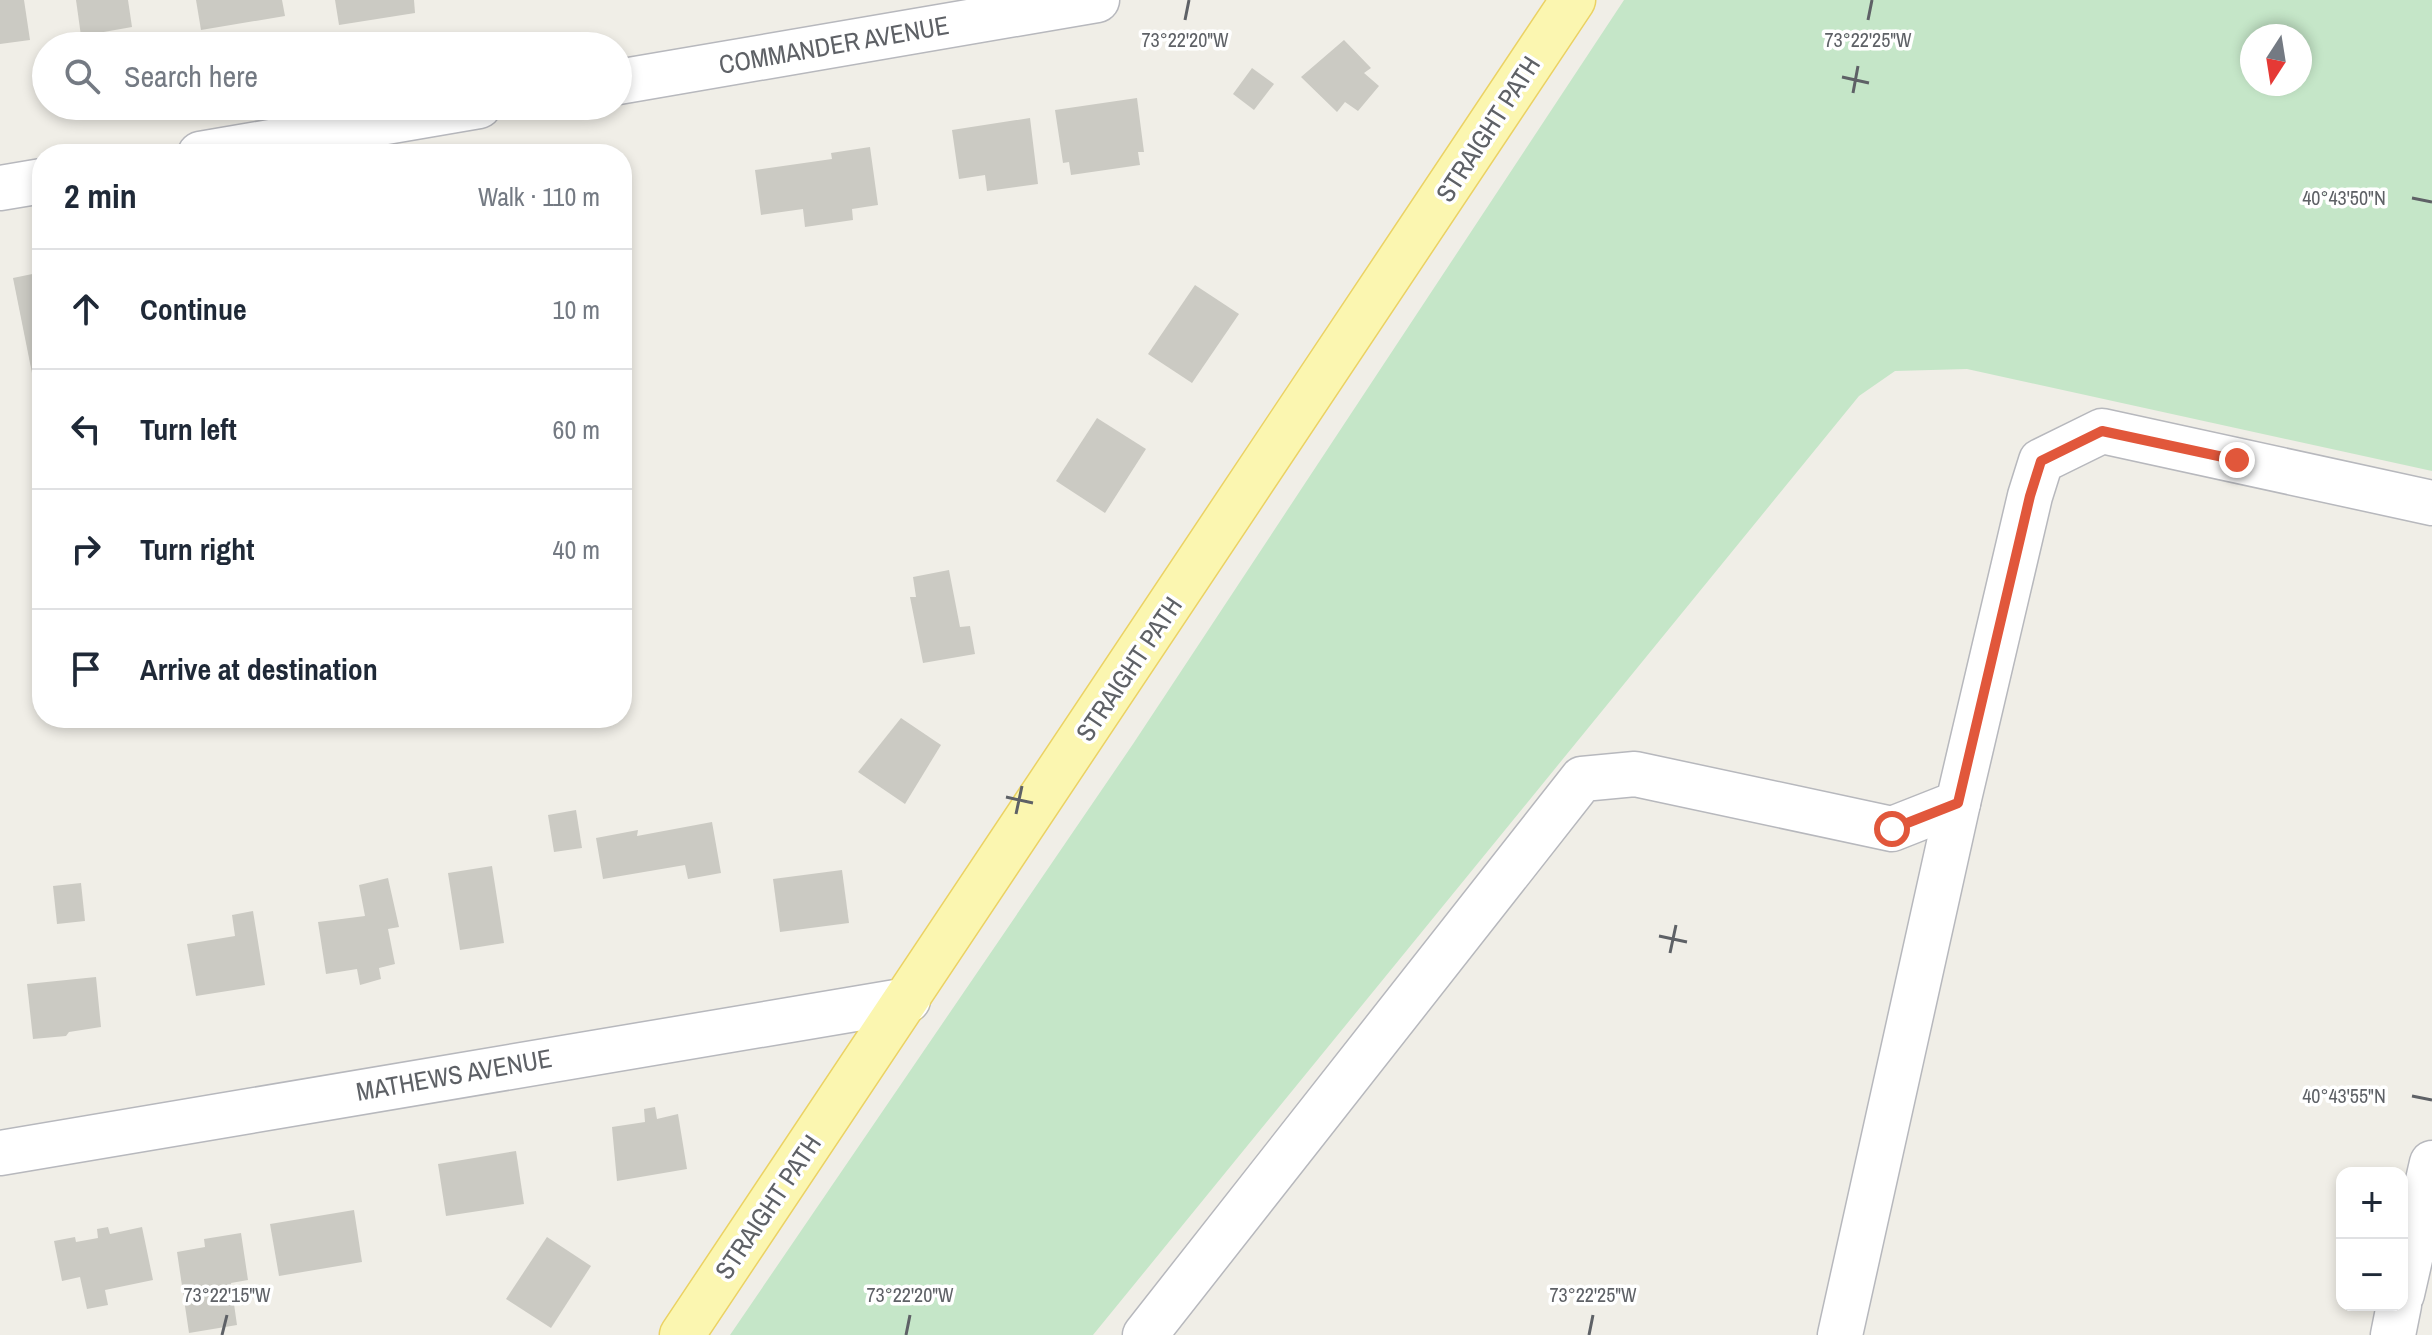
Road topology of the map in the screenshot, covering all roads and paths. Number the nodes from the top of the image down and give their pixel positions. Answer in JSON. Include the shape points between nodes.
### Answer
{"nodes":[{"id":1,"x":1097,"y":0,"type":"edge"},
{"id":2,"x":1573,"y":0,"type":"edge"},
{"id":3,"x":632,"y":80,"type":"edge"},
{"id":4,"x":398,"y":120,"type":"edge"},
{"id":5,"x":258,"y":144,"type":"edge"},
{"id":6,"x":32,"y":183,"type":"edge"},
{"id":7,"x":0,"y":188,"type":"edge"},
{"id":8,"x":2432,"y":503,"type":"edge"},
{"id":9,"x":1958,"y":803,"type":"junction"},
{"id":10,"x":908,"y":1000,"type":"junction"},
{"id":11,"x":0,"y":1153,"type":"edge"},
{"id":12,"x":2432,"y":1163,"type":"edge"},
{"id":13,"x":2408,"y":1268,"type":"edge"},
{"id":14,"x":2398,"y":1311,"type":"edge"},
{"id":15,"x":682,"y":1335,"type":"edge"},
{"id":16,"x":1145,"y":1335,"type":"edge"},
{"id":17,"x":1840,"y":1335,"type":"edge"},
{"id":18,"x":2393,"y":1335,"type":"edge"}],
"edges":[{"from":1,"to":3,"type":"street","name":"COMMANDER AVENUE"},
{"from":2,"to":10,"type":"main road","name":"STRAIGHT PATH"},
{"from":4,"to":5,"type":"street"},
{"from":6,"to":7,"type":"street"},
{"from":8,"to":9,"type":"street","via":[[2102,431],[2041,461]]},
{"from":9,"to":16,"type":"street","via":[[1892,829],[1635,774],[1582,779]]},
{"from":9,"to":17,"type":"street"},
{"from":10,"to":11,"type":"street","name":"MATHEWS AVENUE"},
{"from":10,"to":15,"type":"main road","name":"STRAIGHT PATH"},
{"from":12,"to":13,"type":"street"},
{"from":14,"to":18,"type":"street"}]}
